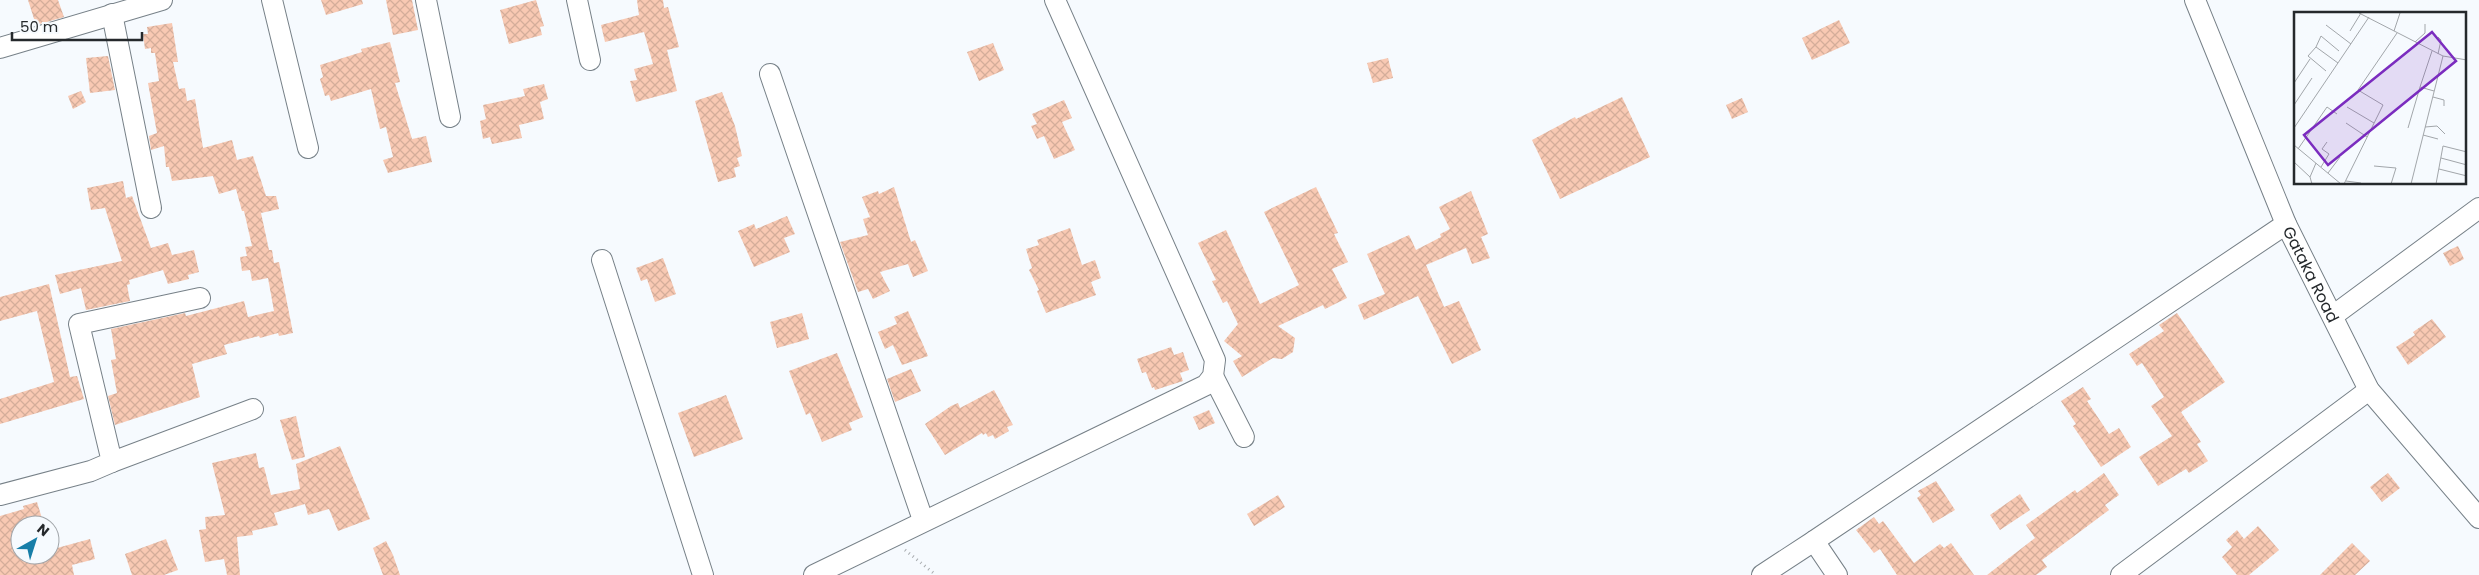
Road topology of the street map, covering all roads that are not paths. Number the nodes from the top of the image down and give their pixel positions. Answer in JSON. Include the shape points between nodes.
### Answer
{"nodes":[{"id":1,"x":162,"y":0,"type":"edge"},
{"id":2,"x":272,"y":0,"type":"edge"},
{"id":3,"x":426,"y":0,"type":"edge"},
{"id":4,"x":578,"y":0,"type":"edge"},
{"id":5,"x":1055,"y":0,"type":"edge"},
{"id":6,"x":2195,"y":0,"type":"edge"},
{"id":7,"x":112,"y":14,"type":"junction"},
{"id":8,"x":0,"y":48,"type":"edge"},
{"id":9,"x":590,"y":60,"type":"dead end"},
{"id":10,"x":770,"y":74,"type":"dead end"},
{"id":11,"x":450,"y":117,"type":"dead end"},
{"id":12,"x":308,"y":148,"type":"dead end"},
{"id":13,"x":150,"y":208,"type":"dead end"},
{"id":14,"x":2479,"y":208,"type":"edge"},
{"id":15,"x":2286,"y":224,"type":"junction"},
{"id":16,"x":602,"y":260,"type":"dead end"},
{"id":17,"x":200,"y":298,"type":"dead end"},
{"id":18,"x":2334,"y":315,"type":"junction"},
{"id":19,"x":1213,"y":376,"type":"junction"},
{"id":20,"x":2369,"y":390,"type":"junction"},
{"id":21,"x":253,"y":409,"type":"dead end"},
{"id":22,"x":1244,"y":437,"type":"dead end"},
{"id":23,"x":112,"y":462,"type":"junction"},
{"id":24,"x":0,"y":495,"type":"edge"},
{"id":25,"x":2479,"y":518,"type":"edge"},
{"id":26,"x":924,"y":520,"type":"junction"},
{"id":27,"x":1814,"y":541,"type":"junction"},
{"id":28,"x":703,"y":575,"type":"edge"},
{"id":29,"x":814,"y":575,"type":"edge"},
{"id":30,"x":1762,"y":575,"type":"edge"},
{"id":31,"x":1837,"y":575,"type":"edge"},
{"id":32,"x":2121,"y":575,"type":"edge"}],
"edges":[{"from":1,"to":7,"type":"street"},
{"from":2,"to":12,"type":"street"},
{"from":3,"to":11,"type":"street"},
{"from":4,"to":9,"type":"street"},
{"from":5,"to":19,"type":"street","via":[[1215,360]]},
{"from":6,"to":15,"type":"street","name":"Gataka Road"},
{"from":7,"to":8,"type":"street"},
{"from":7,"to":13,"type":"street"},
{"from":10,"to":26,"type":"street"},
{"from":14,"to":18,"type":"street"},
{"from":15,"to":18,"type":"street","name":"Gataka Road"},
{"from":15,"to":27,"type":"street"},
{"from":16,"to":28,"type":"street"},
{"from":17,"to":23,"type":"street","via":[[79,324]]},
{"from":18,"to":20,"type":"street","name":"Gataka Road"},
{"from":19,"to":22,"type":"street"},
{"from":19,"to":26,"type":"street","via":[[1206,385]]},
{"from":20,"to":25,"type":"street","name":"Gataka Road"},
{"from":20,"to":32,"type":"street"},
{"from":21,"to":23,"type":"street"},
{"from":23,"to":24,"type":"street","via":[[91,471]]},
{"from":26,"to":29,"type":"street"},
{"from":27,"to":30,"type":"street"},
{"from":27,"to":31,"type":"street"}]}
